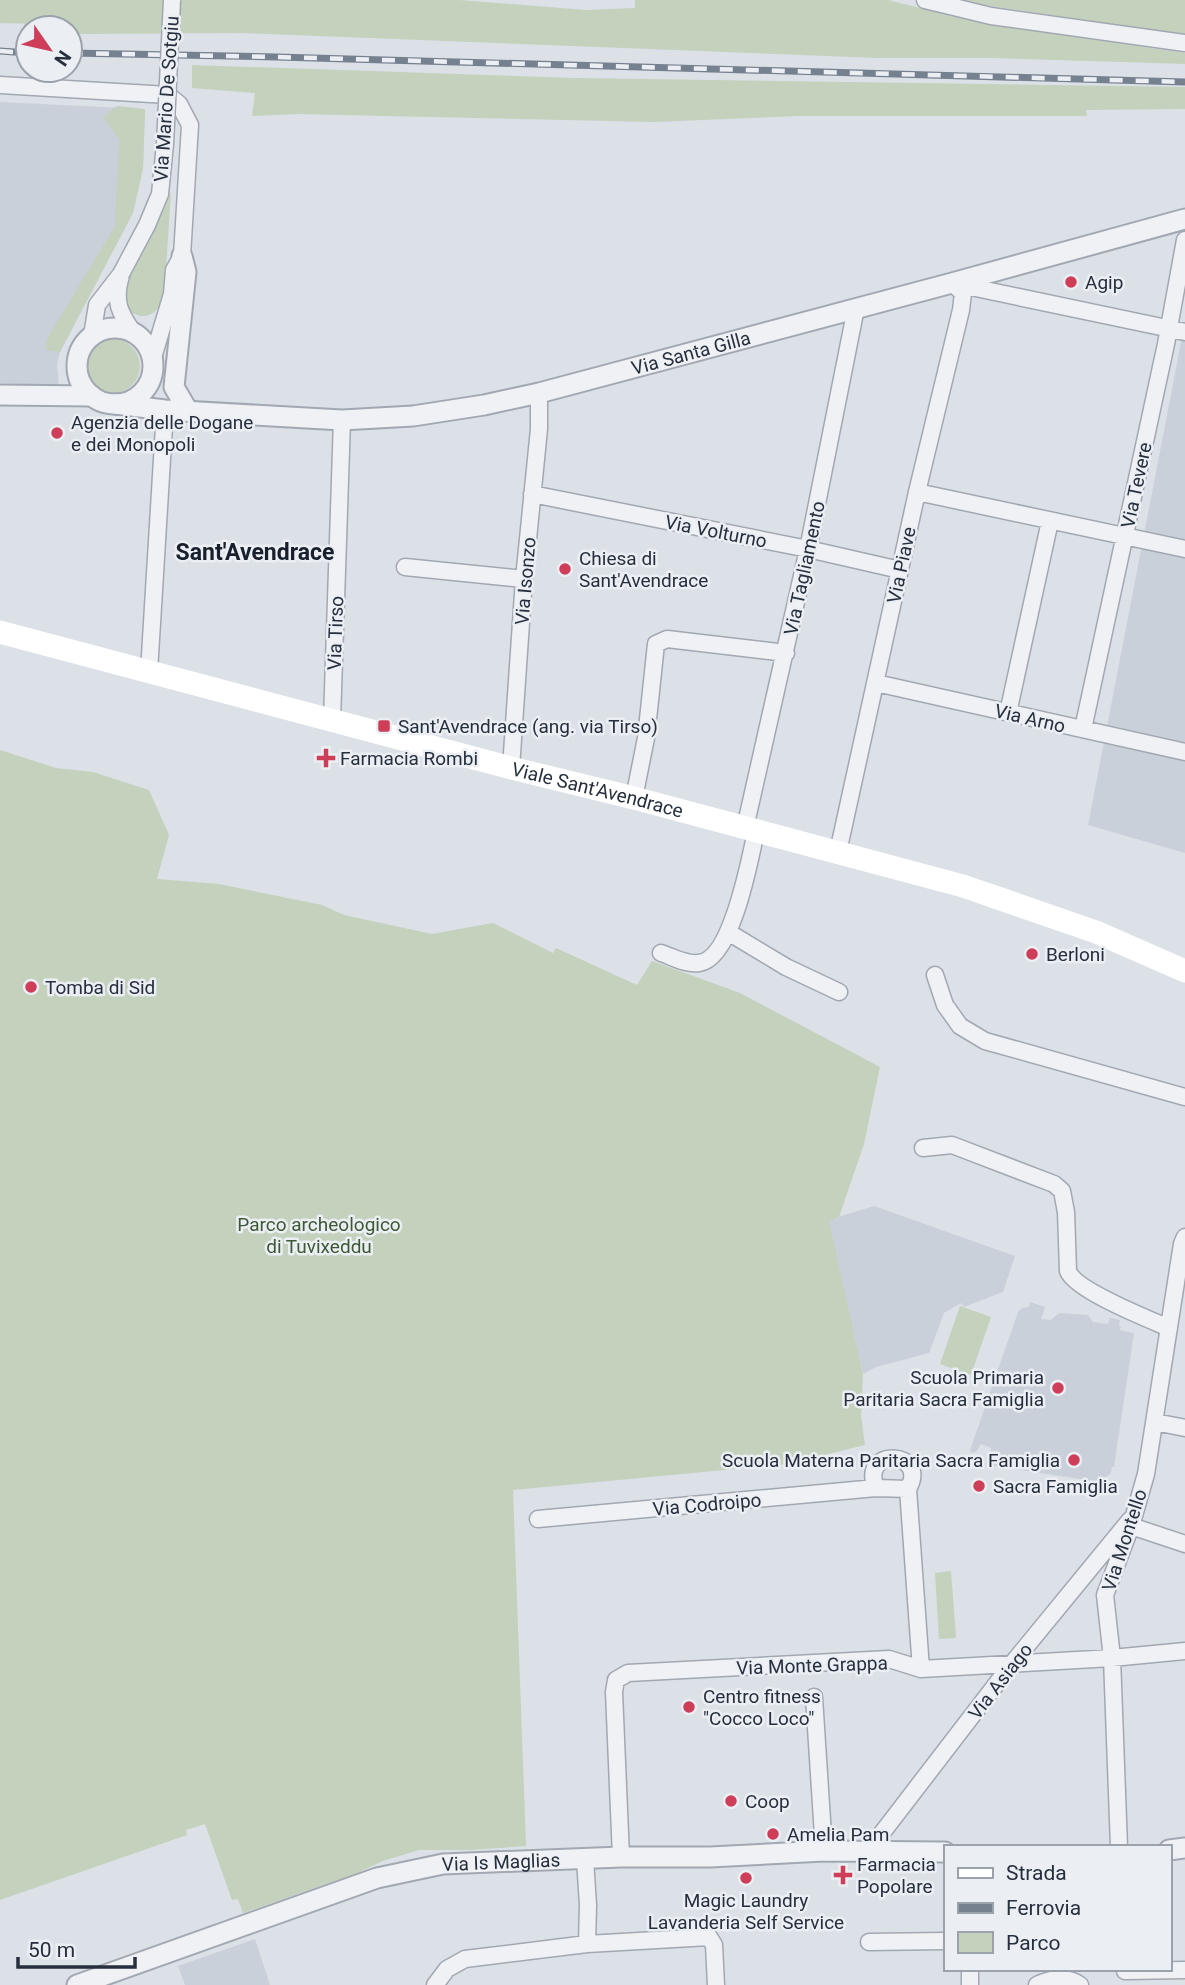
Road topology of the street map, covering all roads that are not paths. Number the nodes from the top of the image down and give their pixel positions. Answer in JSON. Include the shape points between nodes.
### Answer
{"nodes":[{"id":1,"x":172,"y":0,"type":"edge"},
{"id":2,"x":925,"y":0,"type":"edge"},
{"id":3,"x":1185,"y":43,"type":"edge"},
{"id":4,"x":0,"y":85,"type":"edge"},
{"id":5,"x":1185,"y":219,"type":"edge"},
{"id":6,"x":1185,"y":240,"type":"edge"},
{"id":7,"x":182,"y":256,"type":"junction"},
{"id":8,"x":121,"y":274,"type":"junction"},
{"id":9,"x":952,"y":283,"type":"junction"},
{"id":10,"x":856,"y":308,"type":"junction"},
{"id":11,"x":1177,"y":331,"type":"edge"},
{"id":12,"x":134,"y":334,"type":"junction"},
{"id":13,"x":92,"y":335,"type":"junction"},
{"id":14,"x":152,"y":361,"type":"junction"},
{"id":15,"x":149,"y":381,"type":"junction"},
{"id":16,"x":539,"y":393,"type":"junction"},
{"id":17,"x":0,"y":395,"type":"edge"},
{"id":18,"x":92,"y":396,"type":"junction"},
{"id":19,"x":115,"y":404,"type":"junction"},
{"id":20,"x":165,"y":410,"type":"junction"},
{"id":21,"x":188,"y":411,"type":"junction"},
{"id":22,"x":342,"y":420,"type":"junction"},
{"id":23,"x":917,"y":492,"type":"junction"},
{"id":24,"x":532,"y":494,"type":"junction"},
{"id":25,"x":1050,"y":521,"type":"junction"},
{"id":26,"x":1124,"y":537,"type":"junction"},
{"id":27,"x":808,"y":549,"type":"junction"},
{"id":28,"x":1185,"y":549,"type":"edge"},
{"id":29,"x":405,"y":567,"type":"dead end"},
{"id":30,"x":900,"y":570,"type":"junction"},
{"id":31,"x":524,"y":579,"type":"junction"},
{"id":32,"x":0,"y":632,"type":"edge"},
{"id":33,"x":786,"y":653,"type":"junction"},
{"id":34,"x":149,"y":672,"type":"junction"},
{"id":35,"x":876,"y":683,"type":"junction"},
{"id":36,"x":1008,"y":713,"type":"junction"},
{"id":37,"x":332,"y":720,"type":"junction"},
{"id":38,"x":1083,"y":729,"type":"junction"},
{"id":39,"x":1185,"y":752,"type":"edge"},
{"id":40,"x":511,"y":768,"type":"junction"},
{"id":41,"x":634,"y":798,"type":"junction"},
{"id":42,"x":750,"y":829,"type":"junction"},
{"id":43,"x":838,"y":852,"type":"junction"},
{"id":44,"x":728,"y":932,"type":"junction"},
{"id":45,"x":662,"y":953,"type":"dead end"},
{"id":46,"x":1185,"y":971,"type":"edge"},
{"id":47,"x":935,"y":975,"type":"dead end"},
{"id":48,"x":839,"y":992,"type":"dead end"},
{"id":49,"x":1185,"y":1097,"type":"edge"},
{"id":50,"x":923,"y":1148,"type":"dead end"},
{"id":51,"x":1185,"y":1237,"type":"edge"},
{"id":52,"x":1169,"y":1328,"type":"junction"},
{"id":53,"x":1155,"y":1422,"type":"junction"},
{"id":54,"x":1185,"y":1428,"type":"edge"},
{"id":55,"x":876,"y":1488,"type":"junction"},
{"id":56,"x":908,"y":1489,"type":"junction"},
{"id":57,"x":538,"y":1520,"type":"dead end"},
{"id":58,"x":1132,"y":1521,"type":"junction"},
{"id":59,"x":1185,"y":1544,"type":"edge"},
{"id":60,"x":1185,"y":1651,"type":"edge"},
{"id":61,"x":1112,"y":1658,"type":"junction"},
{"id":62,"x":1011,"y":1665,"type":"junction"},
{"id":63,"x":921,"y":1669,"type":"junction"},
{"id":64,"x":814,"y":1697,"type":"dead end"},
{"id":65,"x":1119,"y":1845,"type":"edge"},
{"id":66,"x":824,"y":1851,"type":"junction"},
{"id":67,"x":878,"y":1851,"type":"junction"},
{"id":68,"x":944,"y":1852,"type":"edge"},
{"id":69,"x":621,"y":1857,"type":"junction"},
{"id":70,"x":584,"y":1859,"type":"junction"},
{"id":71,"x":944,"y":1941,"type":"edge"},
{"id":72,"x":869,"y":1942,"type":"dead end"},
{"id":73,"x":587,"y":1944,"type":"junction"},
{"id":74,"x":1185,"y":1970,"type":"edge"},
{"id":75,"x":1126,"y":1975,"type":"edge"},
{"id":76,"x":77,"y":1985,"type":"edge"},
{"id":77,"x":435,"y":1985,"type":"edge"},
{"id":78,"x":716,"y":1985,"type":"edge"},
{"id":79,"x":1037,"y":1985,"type":"edge"},
{"id":80,"x":1080,"y":1985,"type":"edge"}],
"edges":[{"from":1,"to":8,"type":"street","name":"Via Mario De Sotgiu","bridge":true,"via":[[160,194]]},
{"from":2,"to":3,"type":"street","via":[[991,16]]},
{"from":4,"to":7,"type":"street","via":[[168,96],[179,104],[190,125]]},
{"from":5,"to":9,"type":"street","name":"Via Santa Gilla"},
{"from":6,"to":11,"type":"street","name":"Via Tevere"},
{"from":7,"to":14,"type":"street","via":[[174,270],[172,294]]},
{"from":7,"to":21,"type":"street","via":[[186,272],[174,387]]},
{"from":8,"to":12,"type":"street","name":"Via Mario De Sotgiu","via":[[117,289],[120,313]]},
{"from":8,"to":13,"type":"street","name":"Via Mario De Sotgiu","via":[[97,305]]},
{"from":9,"to":10,"type":"street","name":"Via Santa Gilla"},
{"from":9,"to":11,"type":"street"},
{"from":9,"to":23,"type":"street","name":"Via Piave","via":[[963,293],[961,310]]},
{"from":10,"to":16,"type":"street","name":"Via Santa Gilla"},
{"from":10,"to":27,"type":"street","name":"Via Tagliamento"},
{"from":11,"to":26,"type":"street","name":"Via Tevere"},
{"from":12,"to":13,"type":"street","via":[[113,328]]},
{"from":12,"to":14,"type":"street","via":[[149,350]]},
{"from":13,"to":18,"type":"street","via":[[77,366],[78,377]]},
{"from":14,"to":15,"type":"street"},
{"from":15,"to":19,"type":"street","via":[[132,399]]},
{"from":15,"to":21,"type":"street"},
{"from":16,"to":22,"type":"street","name":"Via Santa Gilla","via":[[413,416]]},
{"from":16,"to":24,"type":"street","name":"Via Isonzo"},
{"from":17,"to":18,"type":"street","name":"Via Santa Gilla"},
{"from":18,"to":19,"type":"street","name":"Via Santa Gilla"},
{"from":19,"to":20,"type":"street","name":"Via Santa Gilla"},
{"from":20,"to":21,"type":"street","name":"Via Santa Gilla"},
{"from":20,"to":34,"type":"street"},
{"from":21,"to":22,"type":"street","name":"Via Santa Gilla"},
{"from":22,"to":37,"type":"street","name":"Via Tirso"},
{"from":23,"to":25,"type":"street"},
{"from":23,"to":30,"type":"street","name":"Via Piave"},
{"from":24,"to":27,"type":"street","name":"Via Volturno"},
{"from":24,"to":31,"type":"street","name":"Via Isonzo"},
{"from":25,"to":26,"type":"street"},
{"from":25,"to":36,"type":"street"},
{"from":26,"to":28,"type":"street"},
{"from":26,"to":38,"type":"street","name":"Via Tevere"},
{"from":27,"to":30,"type":"street","name":"Via Volturno"},
{"from":27,"to":33,"type":"street","name":"Via Tagliamento"},
{"from":29,"to":31,"type":"street"},
{"from":30,"to":35,"type":"street","name":"Via Piave"},
{"from":31,"to":40,"type":"street","name":"Via Isonzo"},
{"from":32,"to":34,"type":"main road","name":"Viale Sant'Avendrace"},
{"from":33,"to":41,"type":"street","via":[[667,639],[656,644]]},
{"from":33,"to":42,"type":"street","name":"Via Tagliamento"},
{"from":34,"to":37,"type":"main road","name":"Viale Sant'Avendrace"},
{"from":35,"to":36,"type":"street","name":"Via Arno"},
{"from":35,"to":43,"type":"street","name":"Via Piave"},
{"from":36,"to":38,"type":"street","name":"Via Arno"},
{"from":37,"to":40,"type":"main road","name":"Viale Sant'Avendrace"},
{"from":38,"to":39,"type":"street","name":"Via Arno"},
{"from":40,"to":41,"type":"main road","name":"Viale Sant'Avendrace"},
{"from":41,"to":42,"type":"main road","name":"Viale Sant'Avendrace"},
{"from":42,"to":43,"type":"main road","name":"Viale Sant'Avendrace"},
{"from":42,"to":44,"type":"street","name":"Via Tagliamento","via":[[741,896]]},
{"from":43,"to":46,"type":"main road","name":"Viale Sant'Avendrace","via":[[998,898],[1096,932]]},
{"from":44,"to":45,"type":"street","name":"Via Tagliamento","via":[[712,956],[701,963]]},
{"from":44,"to":48,"type":"street"},
{"from":47,"to":49,"type":"street","via":[[944,1005],[960,1026],[985,1041]]},
{"from":50,"to":52,"type":"street","via":[[953,1145],[1054,1184],[1062,1191],[1066,1212],[1071,1278]]},
{"from":51,"to":52,"type":"street","name":"Via Montello"},
{"from":52,"to":53,"type":"street","name":"Via Montello"},
{"from":53,"to":54,"type":"street"},
{"from":53,"to":58,"type":"street","name":"Via Montello"},
{"from":55,"to":56,"type":"street","name":"Via Codroipo"},
{"from":55,"to":56,"type":"street","via":[[874,1470],[882,1460],[894,1457],[909,1466],[912,1478]]},
{"from":55,"to":57,"type":"street","name":"Via Codroipo"},
{"from":56,"to":63,"type":"street"},
{"from":58,"to":59,"type":"street"},
{"from":58,"to":61,"type":"street","name":"Via Montello","via":[[1105,1595]]},
{"from":58,"to":62,"type":"street","name":"Via Asiago"},
{"from":60,"to":61,"type":"street","name":"Via Monte Grappa"},
{"from":61,"to":62,"type":"street","name":"Via Monte Grappa"},
{"from":61,"to":65,"type":"street","name":"Via Montello"},
{"from":62,"to":63,"type":"street","name":"Via Monte Grappa"},
{"from":62,"to":67,"type":"street","name":"Via Asiago","via":[[882,1833]]},
{"from":63,"to":69,"type":"street","name":"Via Monte Grappa","via":[[889,1659],[628,1674],[616,1680]]},
{"from":64,"to":66,"type":"street"},
{"from":66,"to":67,"type":"street","name":"Via Is Maglias"},
{"from":66,"to":69,"type":"street","name":"Via Is Maglias"},
{"from":67,"to":68,"type":"street","name":"Via Is Maglias"},
{"from":69,"to":70,"type":"street","name":"Via Is Maglias"},
{"from":70,"to":73,"type":"street"},
{"from":70,"to":76,"type":"street","name":"Via Is Maglias","via":[[443,1864],[377,1878]]},
{"from":71,"to":72,"type":"street"},
{"from":73,"to":77,"type":"street","via":[[465,1959],[447,1969]]},
{"from":73,"to":78,"type":"street","via":[[709,1937],[714,1945]]},
{"from":74,"to":75,"type":"street"},
{"from":79,"to":80,"type":"street","via":[[1068,1978]]}]}
